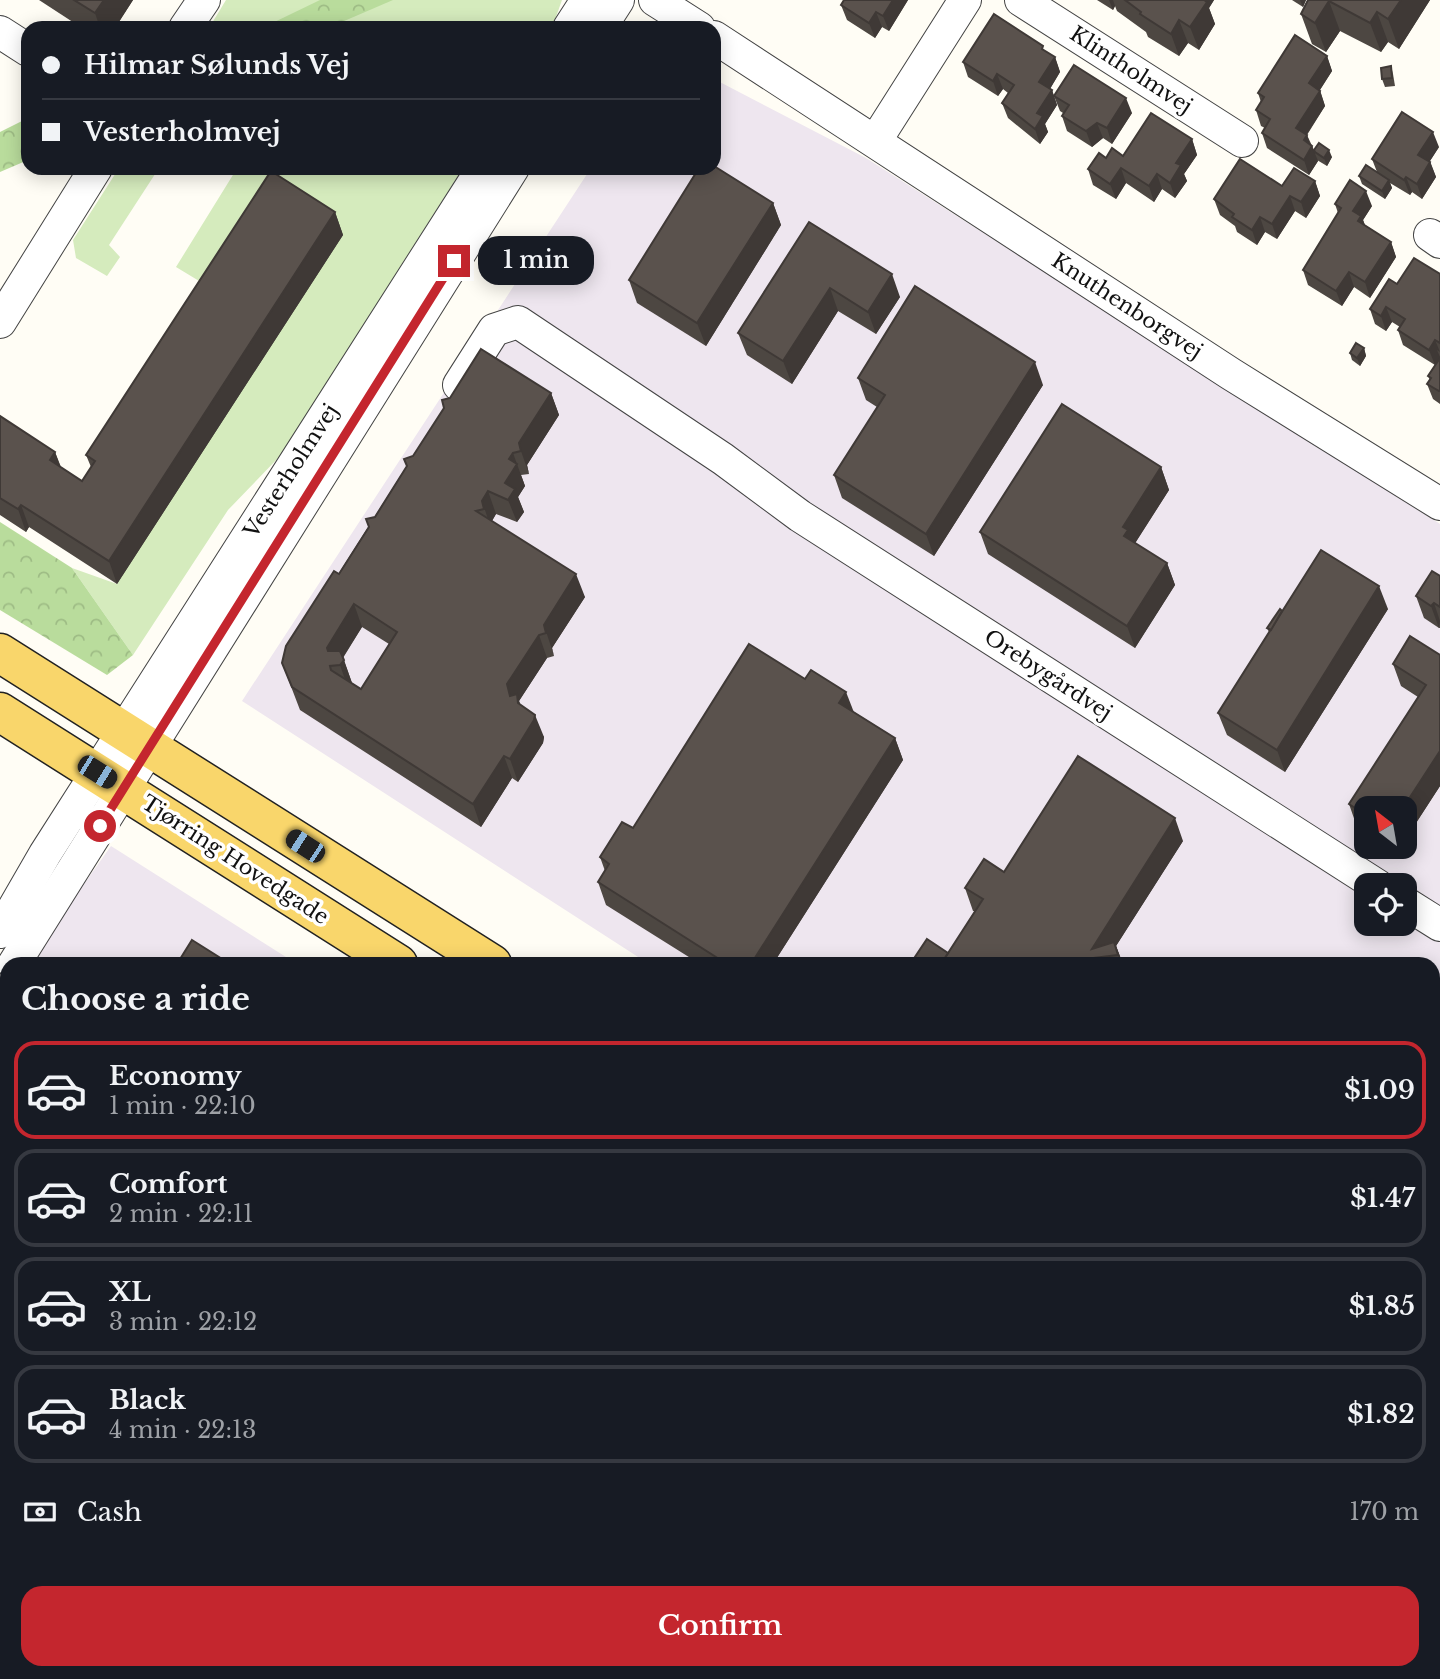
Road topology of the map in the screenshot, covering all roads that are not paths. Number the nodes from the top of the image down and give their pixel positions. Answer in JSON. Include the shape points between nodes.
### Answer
{"nodes":[{"id":1,"x":204,"y":0,"type":"edge"},
{"id":2,"x":587,"y":0,"type":"edge"},
{"id":3,"x":618,"y":0,"type":"edge"},
{"id":4,"x":655,"y":0,"type":"edge"},
{"id":5,"x":965,"y":0,"type":"edge"},
{"id":6,"x":1021,"y":0,"type":"edge"},
{"id":7,"x":190,"y":21,"type":"edge"},
{"id":8,"x":574,"y":21,"type":"edge"},
{"id":9,"x":604,"y":21,"type":"edge"},
{"id":10,"x":688,"y":21,"type":"edge"},
{"id":11,"x":0,"y":32,"type":"edge"},
{"id":12,"x":721,"y":41,"type":"edge"},
{"id":13,"x":21,"y":46,"type":"edge"},
{"id":14,"x":876,"y":141,"type":"junction"},
{"id":15,"x":1242,"y":141,"type":"dead end"},
{"id":16,"x":92,"y":175,"type":"edge"},
{"id":17,"x":479,"y":175,"type":"edge"},
{"id":18,"x":508,"y":175,"type":"edge"},
{"id":19,"x":0,"y":322,"type":"edge"},
{"id":20,"x":442,"y":411,"type":"edge"},
{"id":21,"x":1440,"y":504,"type":"edge"},
{"id":22,"x":0,"y":653,"type":"edge"},
{"id":23,"x":0,"y":712,"type":"edge"},
{"id":24,"x":137,"y":739,"type":"junction"},
{"id":25,"x":110,"y":780,"type":"junction"},
{"id":26,"x":1358,"y":873,"type":"edge"},
{"id":27,"x":1417,"y":911,"type":"edge"},
{"id":28,"x":1440,"y":925,"type":"edge"},
{"id":29,"x":0,"y":932,"type":"edge"},
{"id":30,"x":18,"y":957,"type":"edge"},
{"id":31,"x":387,"y":957,"type":"edge"},
{"id":32,"x":481,"y":957,"type":"edge"}],
"edges":[{"from":1,"to":7,"type":"street"},
{"from":2,"to":8,"type":"street"},
{"from":3,"to":9,"type":"street"},
{"from":4,"to":10,"type":"street"},
{"from":5,"to":14,"type":"street"},
{"from":6,"to":15,"type":"street","name":"Klintholmvej"},
{"from":11,"to":13,"type":"street"},
{"from":12,"to":14,"type":"street","name":"Knuthenborgvej"},
{"from":14,"to":21,"type":"street","name":"Knuthenborgvej","via":[[1231,374]]},
{"from":16,"to":19,"type":"street"},
{"from":17,"to":24,"type":"street","name":"Vesterholmvej"},
{"from":18,"to":24,"type":"street","name":"Vesterholmvej"},
{"from":20,"to":26,"type":"street","name":"Orebygårdvej","via":[[494,330],[517,322],[800,516]]},
{"from":22,"to":24,"type":"main road"},
{"from":23,"to":25,"type":"main road","name":"Tjørring Hovedgade"},
{"from":24,"to":25,"type":"street","name":"Vesterholmvej"},
{"from":24,"to":32,"type":"main road"},
{"from":25,"to":29,"type":"street"},
{"from":25,"to":30,"type":"street"},
{"from":25,"to":31,"type":"main road","name":"Tjørring Hovedgade"},
{"from":27,"to":28,"type":"street"}]}
